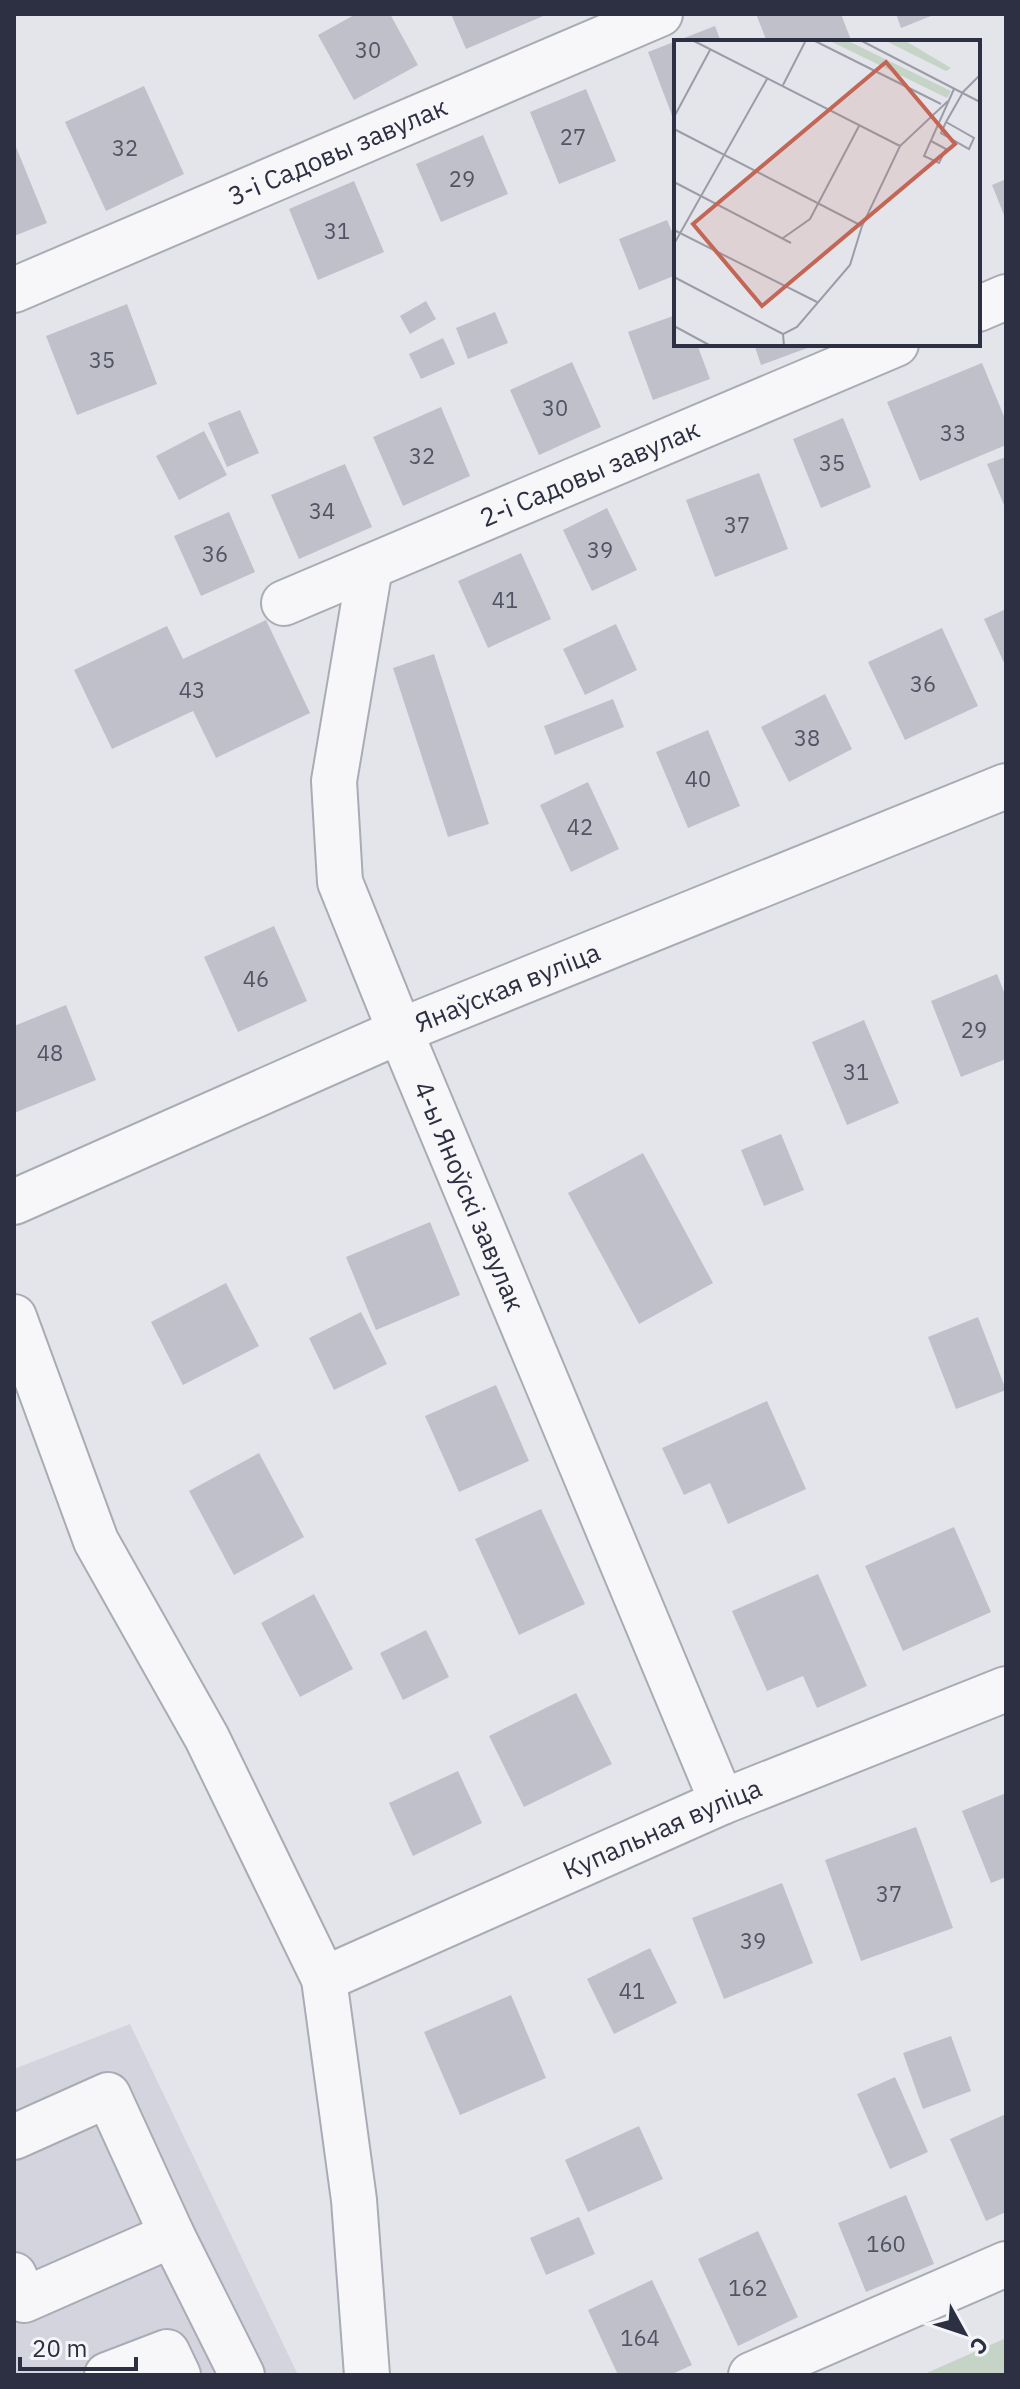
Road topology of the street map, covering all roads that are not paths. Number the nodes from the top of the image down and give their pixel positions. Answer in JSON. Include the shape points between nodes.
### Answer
{"nodes":[{"id":1,"x":660,"y":14,"type":"edge"},
{"id":2,"x":14,"y":290,"type":"edge"},
{"id":3,"x":1006,"y":297,"type":"edge"},
{"id":4,"x":980,"y":308,"type":"edge"},
{"id":5,"x":891,"y":346,"type":"edge"},
{"id":6,"x":370,"y":567,"type":"junction"},
{"id":7,"x":284,"y":603,"type":"dead end"},
{"id":8,"x":1006,"y":786,"type":"edge"},
{"id":9,"x":400,"y":1031,"type":"junction"},
{"id":10,"x":14,"y":1202,"type":"edge"},
{"id":11,"x":14,"y":1317,"type":"edge"},
{"id":12,"x":1006,"y":1689,"type":"edge"},
{"id":13,"x":722,"y":1802,"type":"junction"},
{"id":14,"x":324,"y":1979,"type":"junction"},
{"id":15,"x":14,"y":2137,"type":"edge"},
{"id":16,"x":172,"y":2235,"type":"junction"},
{"id":17,"x":1006,"y":2264,"type":"edge"},
{"id":18,"x":14,"y":2275,"type":"edge"},
{"id":19,"x":107,"y":2375,"type":"edge"},
{"id":20,"x":178,"y":2375,"type":"edge"},
{"id":21,"x":242,"y":2375,"type":"edge"},
{"id":22,"x":367,"y":2375,"type":"edge"},
{"id":23,"x":751,"y":2375,"type":"edge"}],
"edges":[{"from":1,"to":2,"type":"street","name":"3-і Садовы завулак"},
{"from":3,"to":4,"type":"street"},
{"from":5,"to":6,"type":"street","name":"2-і Садовы завулак"},
{"from":6,"to":7,"type":"street","name":"2-і Садовы завулак"},
{"from":6,"to":9,"type":"street","name":"4-ы Яноўскі завулак","via":[[334,781],[340,882]]},
{"from":8,"to":9,"type":"street","name":"Янаўская вуліца"},
{"from":9,"to":10,"type":"street","name":"Янаўская вуліца"},
{"from":9,"to":13,"type":"street","name":"4-ы Яноўскі завулак"},
{"from":11,"to":14,"type":"street","via":[[96,1541],[207,1738]]},
{"from":12,"to":13,"type":"street","name":"Купальная вуліца"},
{"from":13,"to":14,"type":"street","name":"Купальная вуліца"},
{"from":14,"to":22,"type":"street","via":[[354,2200]]},
{"from":15,"to":16,"type":"street","via":[[108,2095]]},
{"from":16,"to":18,"type":"street","via":[[24,2300]]},
{"from":16,"to":21,"type":"street"},
{"from":17,"to":23,"type":"street"},
{"from":19,"to":20,"type":"street","via":[[167,2352]]}]}
